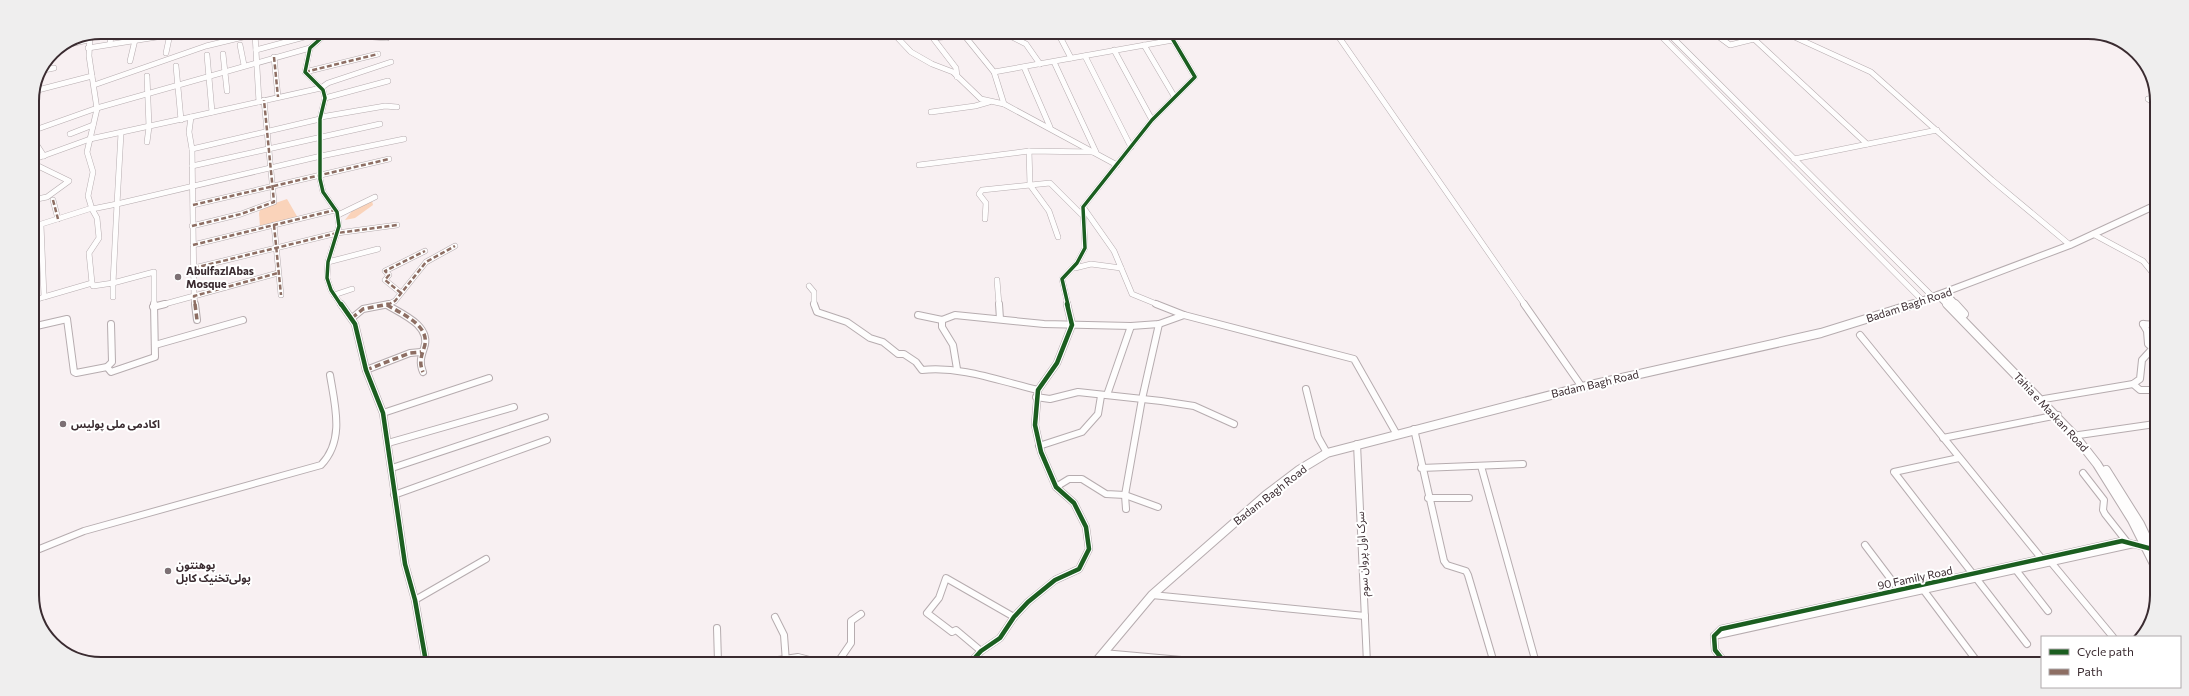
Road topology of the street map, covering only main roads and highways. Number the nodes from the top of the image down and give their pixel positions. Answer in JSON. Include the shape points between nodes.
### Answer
{"nodes":[{"id":1,"x":2150,"y":208,"type":"edge"},
{"id":2,"x":1939,"y":295,"type":"junction"},
{"id":3,"x":2057,"y":415,"type":"junction"},
{"id":4,"x":2150,"y":545,"type":"edge"},
{"id":5,"x":2150,"y":546,"type":"edge"},
{"id":6,"x":1100,"y":657,"type":"edge"}],
"edges":[{"from":1,"to":2,"type":"main road","name":"Badam Bagh Road","via":[[2070,245]]},
{"from":2,"to":3,"type":"main road","name":"Tahia e Maskan Road"},
{"from":2,"to":3,"type":"main road","name":"Tahia e Maskan Road"},
{"from":2,"to":6,"type":"main road","name":"Badam Bagh Road","via":[[1821,333],[1582,386],[1327,453],[1266,495],[1152,596]]},
{"from":3,"to":4,"type":"main road","name":"Tahia e Maskan Road","via":[[2079,435],[2117,485]]},
{"from":3,"to":5,"type":"main road","name":"Tahia e Maskan Road","via":[[2097,464]]}]}
